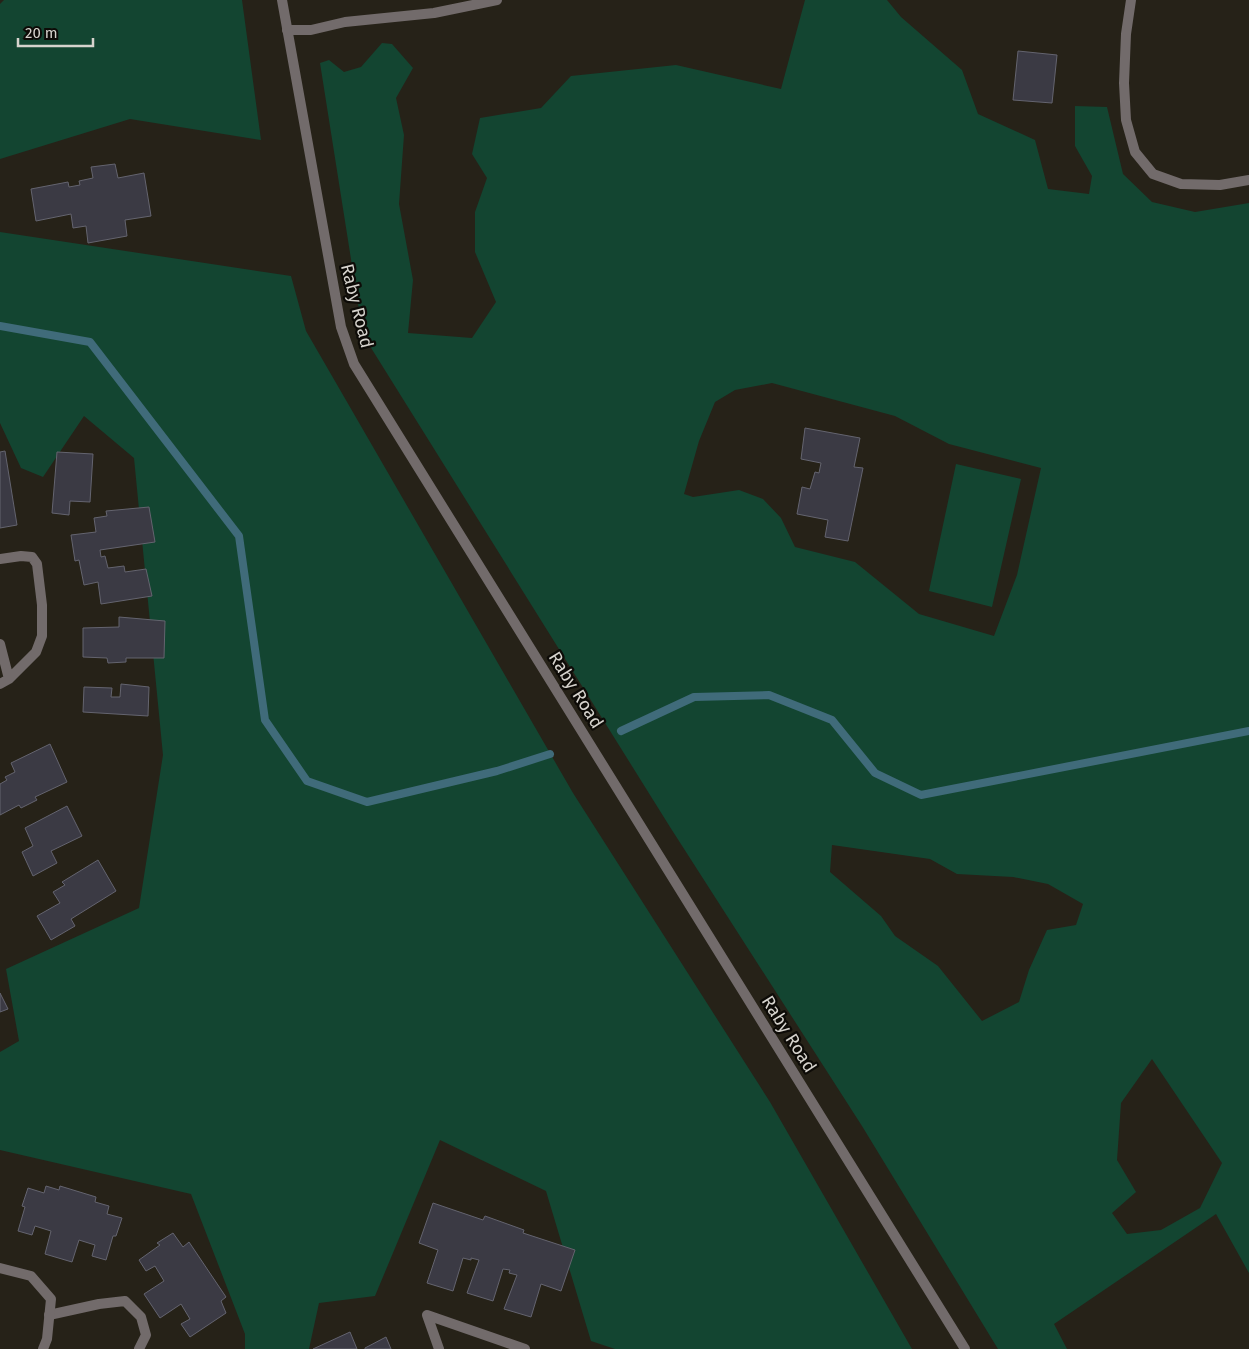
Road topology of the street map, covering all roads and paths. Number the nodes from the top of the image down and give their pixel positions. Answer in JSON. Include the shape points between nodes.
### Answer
{"nodes":[{"id":1,"x":282,"y":0,"type":"edge"},
{"id":2,"x":497,"y":0,"type":"edge"},
{"id":3,"x":1131,"y":0,"type":"edge"},
{"id":4,"x":287,"y":30,"type":"junction"},
{"id":5,"x":1249,"y":180,"type":"edge"},
{"id":6,"x":0,"y":559,"type":"edge"},
{"id":7,"x":0,"y":644,"type":"edge"},
{"id":8,"x":4,"y":682,"type":"edge"},
{"id":9,"x":0,"y":1268,"type":"edge"},
{"id":10,"x":49,"y":1315,"type":"junction"},
{"id":11,"x":43,"y":1349,"type":"edge"},
{"id":12,"x":139,"y":1349,"type":"edge"},
{"id":13,"x":439,"y":1349,"type":"edge"},
{"id":14,"x":525,"y":1349,"type":"edge"},
{"id":15,"x":966,"y":1349,"type":"edge"}],
"edges":[{"from":1,"to":4,"type":"street","name":"Raby Road"},
{"from":2,"to":4,"type":"street","via":[[434,13],[345,22],[311,30]]},
{"from":3,"to":5,"type":"street","via":[[1124,83],[1126,120],[1135,152],[1153,174],[1181,184],[1220,185]]},
{"from":4,"to":15,"type":"street","name":"Raby Road","via":[[341,327],[354,364]]},
{"from":6,"to":8,"type":"street","via":[[32,557],[37,564],[42,605],[42,636],[36,652]]},
{"from":7,"to":8,"type":"street"},
{"from":9,"to":10,"type":"street","via":[[31,1276],[51,1300]]},
{"from":10,"to":11,"type":"street"},
{"from":10,"to":12,"type":"street","via":[[125,1301],[141,1317],[146,1334]]},
{"from":13,"to":14,"type":"street","via":[[427,1314]]}]}
